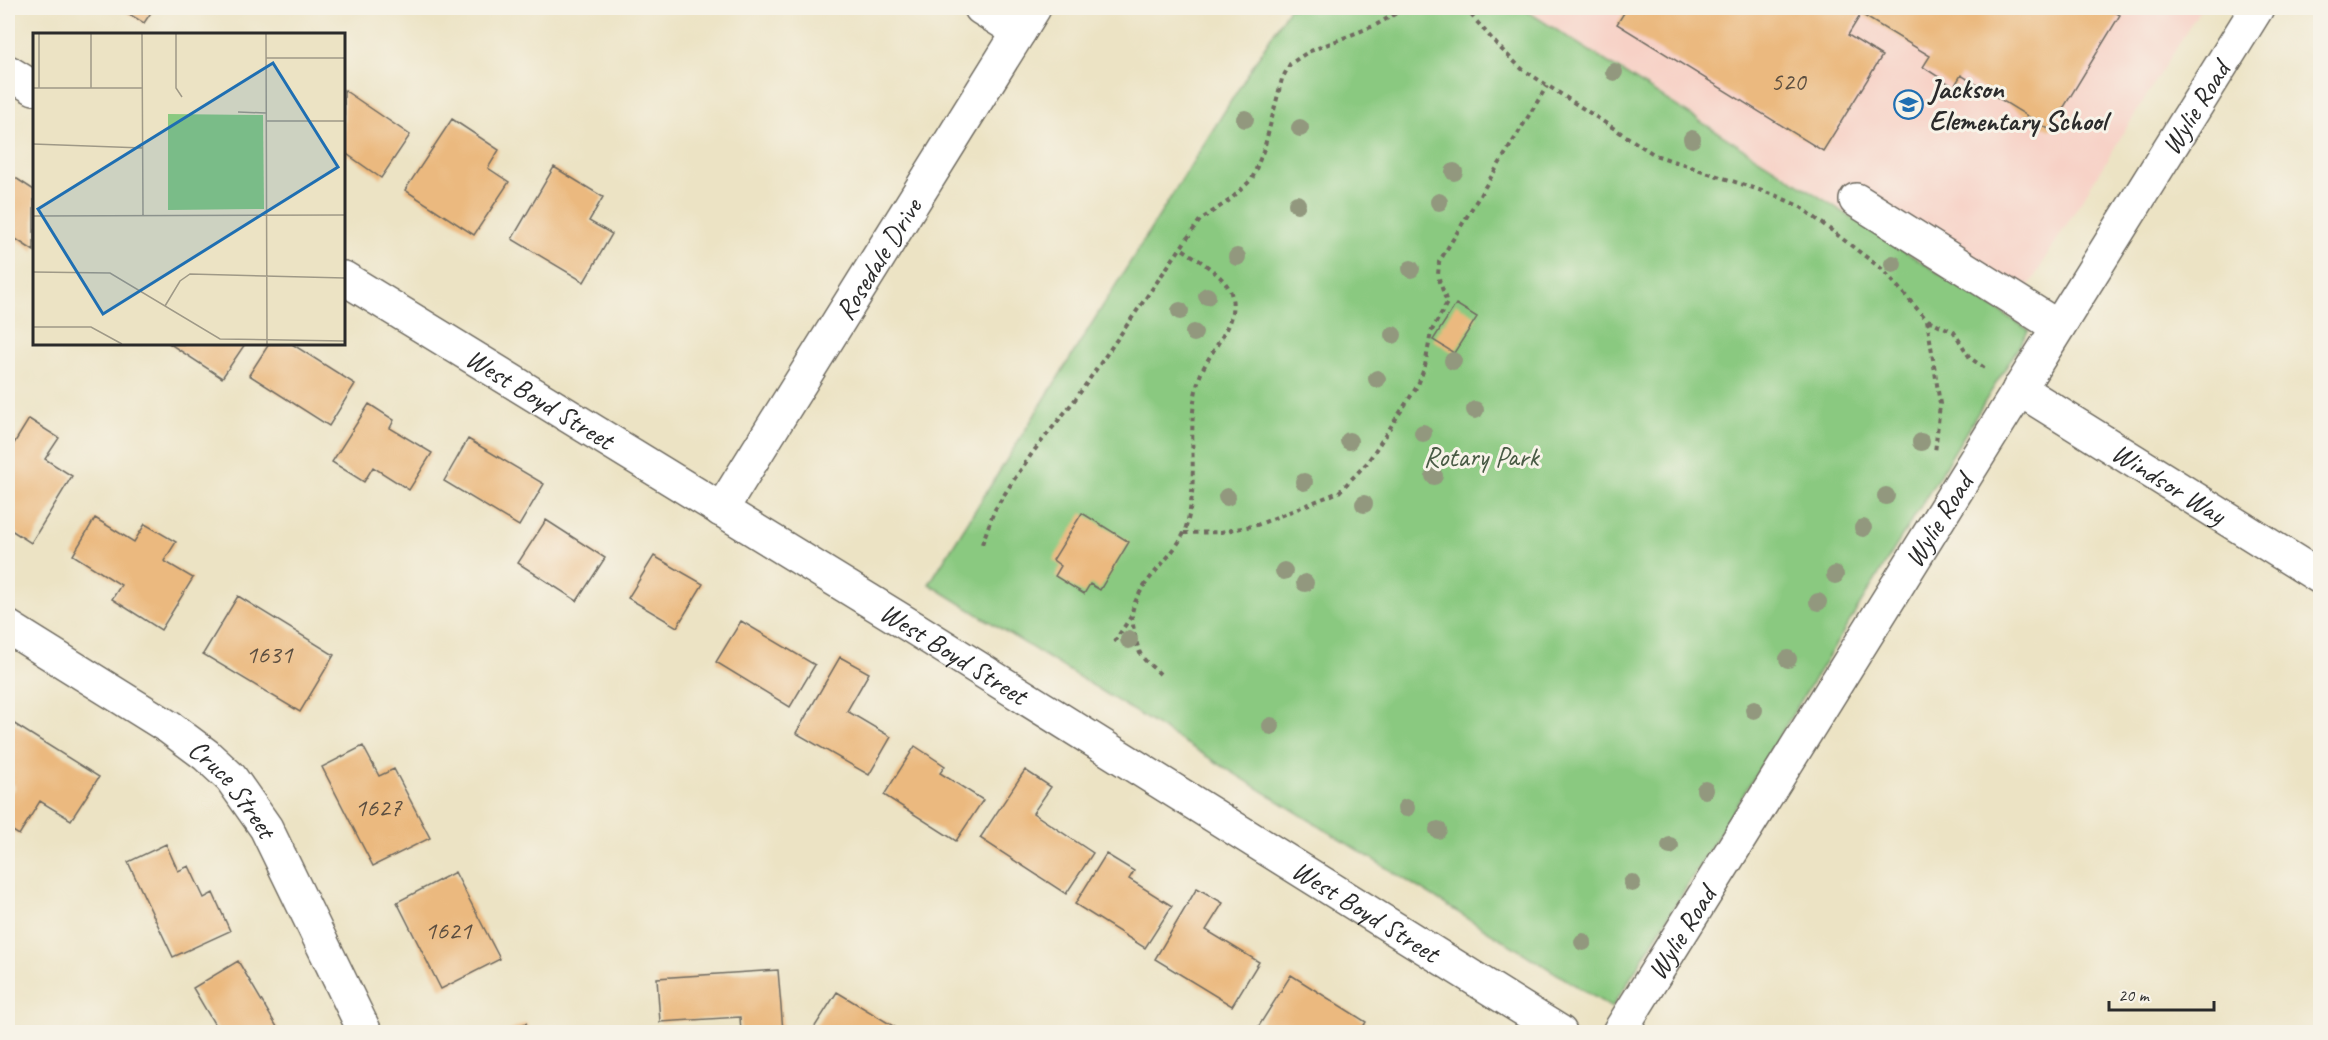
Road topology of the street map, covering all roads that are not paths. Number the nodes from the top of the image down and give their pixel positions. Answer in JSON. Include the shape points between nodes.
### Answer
{"nodes":[{"id":1,"x":981,"y":8,"type":"edge"},
{"id":2,"x":2257,"y":8,"type":"edge"},
{"id":3,"x":1026,"y":20,"type":"edge"},
{"id":4,"x":8,"y":72,"type":"edge"},
{"id":5,"x":33,"y":87,"type":"edge"},
{"id":6,"x":1856,"y":200,"type":"dead end"},
{"id":7,"x":345,"y":279,"type":"edge"},
{"id":8,"x":2058,"y":327,"type":"junction"},
{"id":9,"x":2019,"y":389,"type":"junction"},
{"id":10,"x":721,"y":510,"type":"junction"},
{"id":11,"x":2320,"y":577,"type":"edge"},
{"id":12,"x":8,"y":627,"type":"edge"},
{"id":13,"x":365,"y":1032,"type":"edge"},
{"id":14,"x":1560,"y":1032,"type":"edge"},
{"id":15,"x":1619,"y":1032,"type":"edge"}],
"edges":[{"from":1,"to":3,"type":"street"},
{"from":2,"to":8,"type":"street","name":"Wylie Road"},
{"from":3,"to":10,"type":"street","name":"Rosedale Drive"},
{"from":4,"to":5,"type":"street"},
{"from":6,"to":8,"type":"street"},
{"from":7,"to":10,"type":"street","name":"West Boyd Street"},
{"from":8,"to":9,"type":"street","name":"Wylie Road"},
{"from":9,"to":11,"type":"street","name":"Windsor Way"},
{"from":9,"to":15,"type":"street","name":"Wylie Road"},
{"from":10,"to":14,"type":"street","name":"West Boyd Street"},
{"from":12,"to":13,"type":"street","name":"Cruce Street","via":[[170,728],[231,778],[266,828]]}]}
